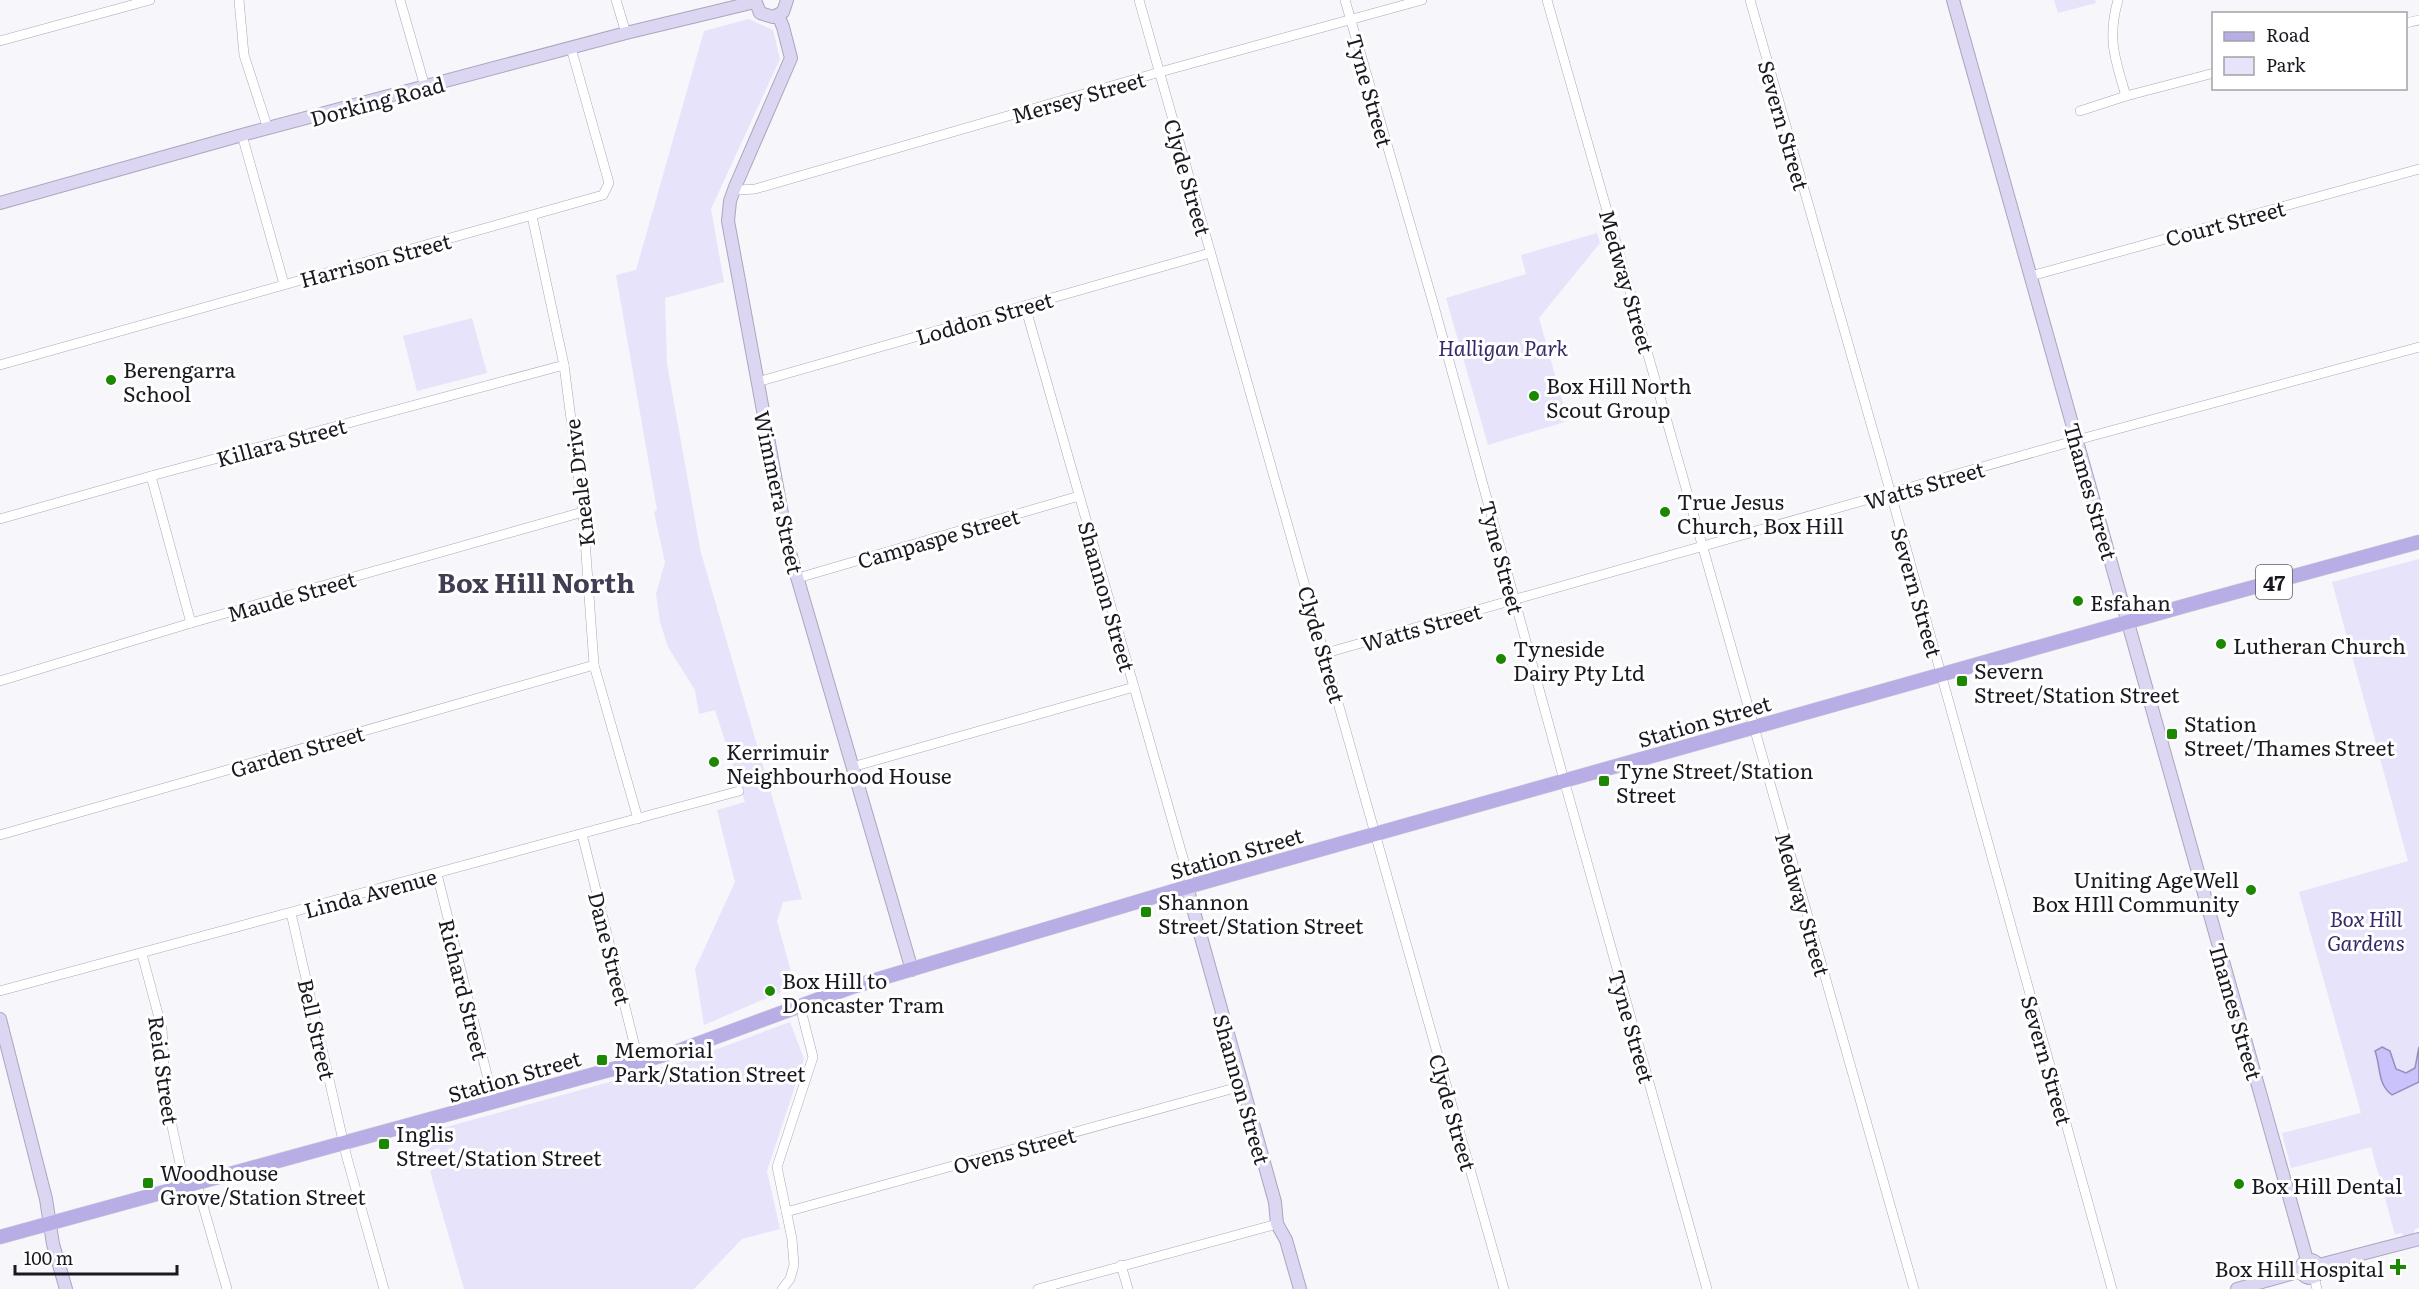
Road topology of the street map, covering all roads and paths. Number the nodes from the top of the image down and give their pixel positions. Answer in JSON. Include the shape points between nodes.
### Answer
{"nodes":[{"id":1,"x":150,"y":0,"type":"edge"},
{"id":2,"x":239,"y":0,"type":"edge"},
{"id":3,"x":400,"y":0,"type":"edge"},
{"id":4,"x":616,"y":0,"type":"edge"},
{"id":5,"x":787,"y":0,"type":"edge"},
{"id":6,"x":1140,"y":0,"type":"edge"},
{"id":7,"x":1345,"y":0,"type":"edge"},
{"id":8,"x":1422,"y":0,"type":"edge"},
{"id":9,"x":1547,"y":0,"type":"edge"},
{"id":10,"x":1750,"y":0,"type":"edge"},
{"id":11,"x":1953,"y":0,"type":"edge"},
{"id":12,"x":2118,"y":0,"type":"edge"},
{"id":13,"x":755,"y":1,"type":"edge"},
{"id":14,"x":778,"y":15,"type":"junction"},
{"id":15,"x":1351,"y":20,"type":"junction"},
{"id":16,"x":626,"y":33,"type":"junction"},
{"id":17,"x":0,"y":41,"type":"edge"},
{"id":18,"x":571,"y":48,"type":"junction"},
{"id":19,"x":1160,"y":72,"type":"junction"},
{"id":20,"x":2212,"y":74,"type":"edge"},
{"id":21,"x":425,"y":87,"type":"junction"},
{"id":22,"x":2126,"y":96,"type":"junction"},
{"id":23,"x":2080,"y":111,"type":"dead end"},
{"id":24,"x":268,"y":129,"type":"junction"},
{"id":25,"x":242,"y":135,"type":"junction"},
{"id":26,"x":2419,"y":169,"type":"edge"},
{"id":27,"x":735,"y":187,"type":"junction"},
{"id":28,"x":0,"y":203,"type":"edge"},
{"id":29,"x":532,"y":216,"type":"junction"},
{"id":30,"x":1210,"y":253,"type":"junction"},
{"id":31,"x":2031,"y":276,"type":"junction"},
{"id":32,"x":284,"y":284,"type":"junction"},
{"id":33,"x":1025,"y":306,"type":"junction"},
{"id":34,"x":2419,"y":347,"type":"edge"},
{"id":35,"x":0,"y":365,"type":"edge"},
{"id":36,"x":564,"y":365,"type":"junction"},
{"id":37,"x":757,"y":382,"type":"junction"},
{"id":38,"x":2077,"y":440,"type":"junction"},
{"id":39,"x":151,"y":476,"type":"junction"},
{"id":40,"x":1891,"y":494,"type":"junction"},
{"id":41,"x":1079,"y":496,"type":"junction"},
{"id":42,"x":584,"y":512,"type":"junction"},
{"id":43,"x":0,"y":519,"type":"edge"},
{"id":44,"x":2419,"y":542,"type":"edge"},
{"id":45,"x":1702,"y":546,"type":"junction"},
{"id":46,"x":798,"y":578,"type":"junction"},
{"id":47,"x":1514,"y":599,"type":"junction"},
{"id":48,"x":2129,"y":622,"type":"junction"},
{"id":49,"x":191,"y":623,"type":"junction"},
{"id":50,"x":1326,"y":653,"type":"junction"},
{"id":51,"x":594,"y":665,"type":"junction"},
{"id":52,"x":1941,"y":676,"type":"junction"},
{"id":53,"x":0,"y":681,"type":"edge"},
{"id":54,"x":1134,"y":687,"type":"junction"},
{"id":55,"x":1753,"y":728,"type":"junction"},
{"id":56,"x":852,"y":766,"type":"junction"},
{"id":57,"x":1564,"y":780,"type":"junction"},
{"id":58,"x":739,"y":791,"type":"dead end"},
{"id":59,"x":638,"y":819,"type":"junction"},
{"id":60,"x":582,"y":834,"type":"junction"},
{"id":61,"x":1377,"y":834,"type":"junction"},
{"id":62,"x":0,"y":835,"type":"edge"},
{"id":63,"x":437,"y":874,"type":"junction"},
{"id":64,"x":1189,"y":886,"type":"junction"},
{"id":65,"x":291,"y":914,"type":"junction"},
{"id":66,"x":142,"y":954,"type":"junction"},
{"id":67,"x":912,"y":970,"type":"junction"},
{"id":68,"x":0,"y":992,"type":"edge"},
{"id":69,"x":800,"y":1006,"type":"junction"},
{"id":70,"x":0,"y":1019,"type":"edge"},
{"id":71,"x":639,"y":1063,"type":"junction"},
{"id":72,"x":1242,"y":1086,"type":"junction"},
{"id":73,"x":494,"y":1103,"type":"junction"},
{"id":74,"x":345,"y":1144,"type":"junction"},
{"id":75,"x":191,"y":1186,"type":"junction"},
{"id":76,"x":786,"y":1212,"type":"junction"},
{"id":77,"x":51,"y":1223,"type":"junction"},
{"id":78,"x":1277,"y":1224,"type":"junction"},
{"id":79,"x":0,"y":1237,"type":"edge"},
{"id":80,"x":2419,"y":1239,"type":"edge"},
{"id":81,"x":1121,"y":1265,"type":"junction"},
{"id":82,"x":2309,"y":1265,"type":"junction"},
{"id":83,"x":2315,"y":1283,"type":"edge"},
{"id":84,"x":66,"y":1289,"type":"edge"},
{"id":85,"x":227,"y":1289,"type":"edge"},
{"id":86,"x":384,"y":1289,"type":"edge"},
{"id":87,"x":782,"y":1289,"type":"edge"},
{"id":88,"x":1038,"y":1289,"type":"edge"},
{"id":89,"x":1128,"y":1289,"type":"edge"},
{"id":90,"x":1300,"y":1289,"type":"edge"},
{"id":91,"x":1504,"y":1289,"type":"edge"},
{"id":92,"x":1707,"y":1289,"type":"edge"},
{"id":93,"x":1914,"y":1289,"type":"edge"},
{"id":94,"x":2112,"y":1289,"type":"edge"},
{"id":95,"x":2237,"y":1289,"type":"edge"}],
"edges":[{"from":1,"to":17,"type":"street"},
{"from":2,"to":24,"type":"street","via":[[244,55]]},
{"from":3,"to":21,"type":"street"},
{"from":4,"to":16,"type":"street"},
{"from":5,"to":14,"type":"street","via":[[786,8]]},
{"from":6,"to":19,"type":"street","name":"Clyde Street"},
{"from":7,"to":15,"type":"street","name":"Tyne Street"},
{"from":8,"to":15,"type":"street","name":"Mersey Street"},
{"from":9,"to":45,"type":"street","name":"Medway Street"},
{"from":10,"to":40,"type":"street","name":"Severn Street"},
{"from":11,"to":31,"type":"street","name":"Thames Street"},
{"from":12,"to":22,"type":"street","via":[[2112,45]]},
{"from":13,"to":14,"type":"street","via":[[756,8],[765,16]]},
{"from":13,"to":16,"type":"street","name":"Dorking Road"},
{"from":14,"to":27,"type":"street","name":"Wimmera Street","via":[[791,58]]},
{"from":15,"to":19,"type":"street","name":"Mersey Street"},
{"from":15,"to":47,"type":"street","name":"Tyne Street"},
{"from":16,"to":18,"type":"street","name":"Dorking Road"},
{"from":18,"to":21,"type":"street","name":"Dorking Road"},
{"from":18,"to":29,"type":"street","name":"Harrison Street","via":[[609,183],[603,195]]},
{"from":19,"to":27,"type":"street","name":"Mersey Street","via":[[755,189]]},
{"from":19,"to":30,"type":"street","name":"Clyde Street"},
{"from":20,"to":22,"type":"street"},
{"from":21,"to":24,"type":"street","name":"Dorking Road"},
{"from":22,"to":23,"type":"street"},
{"from":24,"to":25,"type":"street","name":"Dorking Road"},
{"from":25,"to":28,"type":"street","name":"Dorking Road"},
{"from":25,"to":32,"type":"street"},
{"from":26,"to":31,"type":"street","name":"Court Street"},
{"from":27,"to":37,"type":"street","name":"Wimmera Street","via":[[728,221]]},
{"from":29,"to":32,"type":"street","name":"Harrison Street"},
{"from":29,"to":36,"type":"street","name":"Kneale Drive"},
{"from":30,"to":33,"type":"street","name":"Loddon Street"},
{"from":30,"to":50,"type":"street","name":"Clyde Street"},
{"from":31,"to":38,"type":"street","name":"Thames Street"},
{"from":32,"to":35,"type":"street","name":"Harrison Street"},
{"from":33,"to":37,"type":"street","name":"Loddon Street"},
{"from":33,"to":41,"type":"street","name":"Shannon Street"},
{"from":34,"to":38,"type":"street","name":"Watts Street"},
{"from":36,"to":39,"type":"street","name":"Killara Street"},
{"from":36,"to":42,"type":"street","name":"Kneale Drive"},
{"from":37,"to":46,"type":"street","name":"Wimmera Street","via":[[788,546]]},
{"from":38,"to":40,"type":"street","name":"Watts Street"},
{"from":38,"to":48,"type":"street","name":"Thames Street"},
{"from":39,"to":43,"type":"street","name":"Killara Street"},
{"from":39,"to":49,"type":"street"},
{"from":40,"to":45,"type":"street","name":"Watts Street"},
{"from":40,"to":52,"type":"street","name":"Severn Street"},
{"from":41,"to":46,"type":"street","name":"Campaspe Street"},
{"from":41,"to":54,"type":"street","name":"Shannon Street"},
{"from":42,"to":49,"type":"street","name":"Maude Street"},
{"from":42,"to":51,"type":"street","name":"Kneale Drive"},
{"from":44,"to":48,"type":"main road","name":"Station Street","number":"47"},
{"from":45,"to":47,"type":"street","name":"Watts Street"},
{"from":45,"to":55,"type":"street","name":"Medway Street"},
{"from":46,"to":56,"type":"street","name":"Wimmera Street"},
{"from":47,"to":50,"type":"street","name":"Watts Street"},
{"from":47,"to":57,"type":"street","name":"Tyne Street"},
{"from":48,"to":52,"type":"main road","name":"Station Street","number":"47"},
{"from":48,"to":82,"type":"street","name":"Thames Street"},
{"from":49,"to":53,"type":"street","name":"Maude Street"},
{"from":50,"to":61,"type":"street","name":"Clyde Street"},
{"from":51,"to":59,"type":"street","name":"Kneale Drive"},
{"from":51,"to":62,"type":"street","name":"Garden Street"},
{"from":52,"to":55,"type":"main road","name":"Station Street","number":"47"},
{"from":52,"to":94,"type":"street","name":"Severn Street"},
{"from":54,"to":56,"type":"street"},
{"from":54,"to":64,"type":"street","name":"Shannon Street"},
{"from":55,"to":57,"type":"main road","name":"Station Street","number":"47"},
{"from":55,"to":93,"type":"street","name":"Medway Street"},
{"from":56,"to":67,"type":"street","name":"Wimmera Street"},
{"from":57,"to":61,"type":"main road","name":"Station Street","number":"47"},
{"from":57,"to":92,"type":"street","name":"Tyne Street"},
{"from":58,"to":59,"type":"street","name":"Linda Avenue"},
{"from":59,"to":60,"type":"street","name":"Linda Avenue"},
{"from":60,"to":63,"type":"street","name":"Linda Avenue"},
{"from":60,"to":71,"type":"street","name":"Dane Street"},
{"from":61,"to":64,"type":"main road","name":"Station Street","number":"47"},
{"from":61,"to":91,"type":"street","name":"Clyde Street"},
{"from":63,"to":65,"type":"street","name":"Linda Avenue"},
{"from":63,"to":73,"type":"street","name":"Richard Street"},
{"from":64,"to":67,"type":"main road","name":"Station Street","number":"47"},
{"from":64,"to":72,"type":"street","name":"Shannon Street"},
{"from":65,"to":66,"type":"street","name":"Linda Avenue"},
{"from":65,"to":74,"type":"street","name":"Bell Street"},
{"from":66,"to":68,"type":"street","name":"Linda Avenue"},
{"from":66,"to":75,"type":"street","name":"Reid Street","via":[[162,1029],[166,1098]]},
{"from":67,"to":69,"type":"main road","name":"Station Street","number":"47"},
{"from":69,"to":71,"type":"main road","name":"Station Street","number":"47"},
{"from":69,"to":76,"type":"street","via":[[813,1057],[777,1167]]},
{"from":70,"to":77,"type":"street"},
{"from":71,"to":73,"type":"main road","name":"Station Street","number":"47"},
{"from":72,"to":76,"type":"street","name":"Ovens Street"},
{"from":72,"to":78,"type":"street","name":"Shannon Street","via":[[1275,1202]]},
{"from":73,"to":74,"type":"main road","name":"Station Street","number":"47"},
{"from":74,"to":75,"type":"main road","name":"Station Street","number":"47"},
{"from":74,"to":86,"type":"street","name":"Bell Street"},
{"from":75,"to":77,"type":"main road","name":"Station Street","number":"47"},
{"from":75,"to":85,"type":"street","name":"Reid Street"},
{"from":76,"to":87,"type":"street","via":[[794,1265]]},
{"from":77,"to":79,"type":"main road","name":"Station Street","number":"47"},
{"from":77,"to":84,"type":"street"},
{"from":78,"to":81,"type":"street"},
{"from":78,"to":90,"type":"street","name":"Shannon Street","via":[[1286,1240]]},
{"from":80,"to":82,"type":"street"},
{"from":81,"to":88,"type":"street"},
{"from":81,"to":89,"type":"street"},
{"from":82,"to":83,"type":"street","via":[[2308,1278]]},
{"from":82,"to":95,"type":"street"}]}
